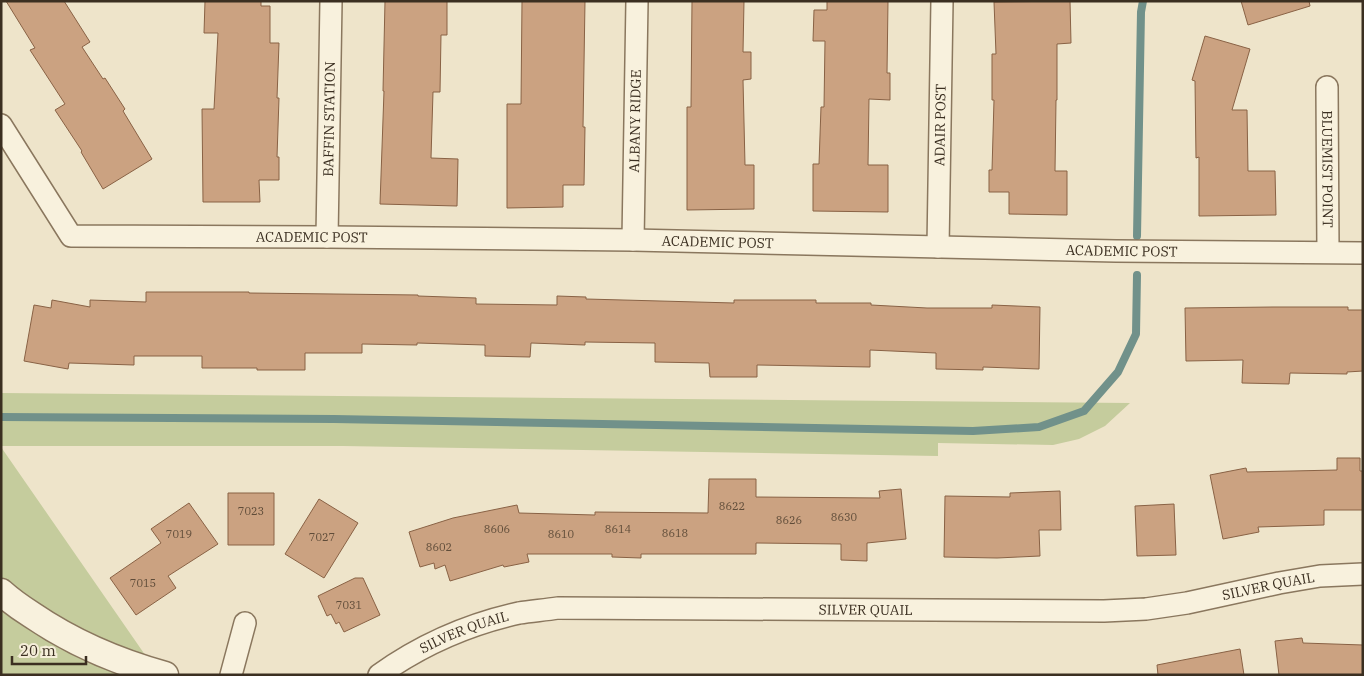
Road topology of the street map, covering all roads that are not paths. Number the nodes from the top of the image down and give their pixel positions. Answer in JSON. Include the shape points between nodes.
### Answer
{"nodes":[{"id":1,"x":331,"y":1,"type":"edge"},
{"id":2,"x":637,"y":1,"type":"edge"},
{"id":3,"x":942,"y":1,"type":"edge"},
{"id":4,"x":1327,"y":87,"type":"dead end"},
{"id":5,"x":1,"y":125,"type":"edge"},
{"id":6,"x":326,"y":237,"type":"junction"},
{"id":7,"x":633,"y":240,"type":"junction"},
{"id":8,"x":938,"y":247,"type":"junction"},
{"id":9,"x":1328,"y":252,"type":"junction"},
{"id":10,"x":1363,"y":253,"type":"edge"},
{"id":11,"x":1363,"y":574,"type":"edge"},
{"id":12,"x":1,"y":592,"type":"edge"},
{"id":13,"x":245,"y":623,"type":"dead end"},
{"id":14,"x":165,"y":675,"type":"edge"},
{"id":15,"x":231,"y":675,"type":"edge"},
{"id":16,"x":379,"y":675,"type":"edge"}],
"edges":[{"from":1,"to":6,"type":"street","name":"BAFFIN STATION"},
{"from":2,"to":7,"type":"street","name":"ALBANY RIDGE"},
{"from":3,"to":8,"type":"street","name":"ADAIR POST"},
{"from":4,"to":9,"type":"street","name":"BLUEMIST POINT"},
{"from":5,"to":6,"type":"street","name":"ACADEMIC POST","via":[[71,236]]},
{"from":6,"to":7,"type":"street","name":"ACADEMIC POST"},
{"from":7,"to":8,"type":"street","name":"ACADEMIC POST"},
{"from":8,"to":9,"type":"street","name":"ACADEMIC POST"},
{"from":9,"to":10,"type":"street","name":"ACADEMIC POST"},
{"from":11,"to":16,"type":"street","name":"SILVER QUAIL","via":[[1279,583],[1187,603],[1129,610],[558,608],[520,613],[446,636]]},
{"from":12,"to":14,"type":"street","via":[[49,627],[90,649]]},
{"from":13,"to":15,"type":"street"}]}
